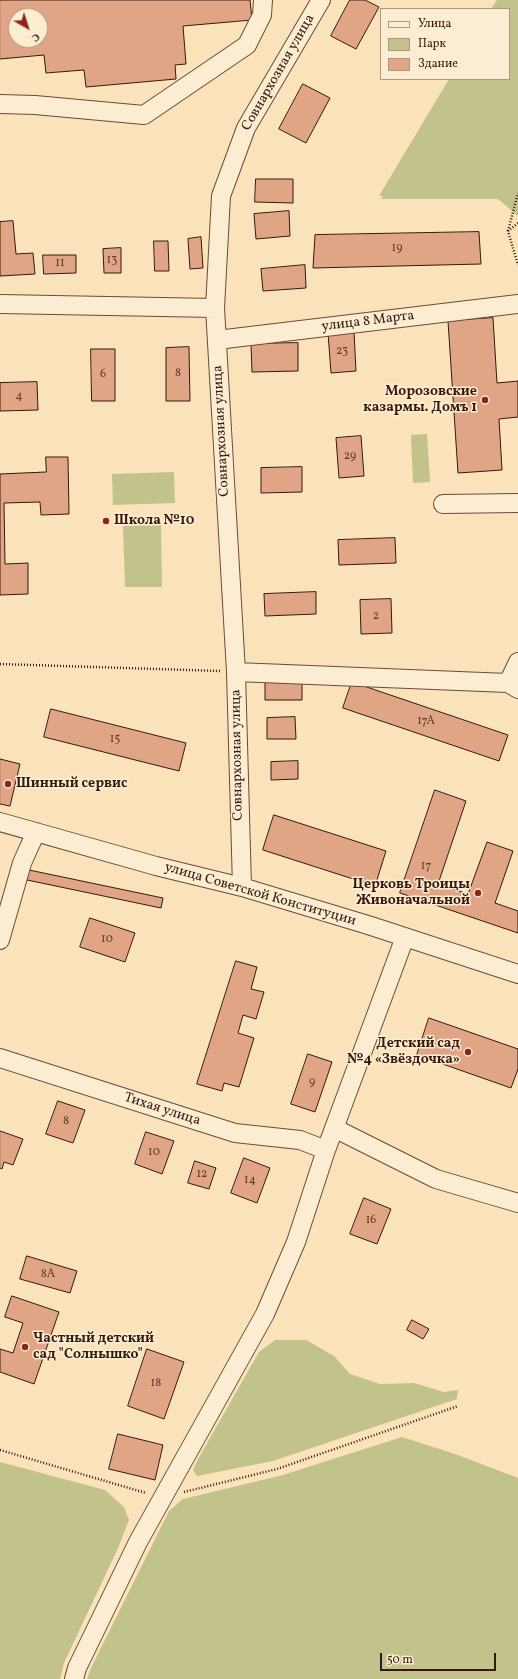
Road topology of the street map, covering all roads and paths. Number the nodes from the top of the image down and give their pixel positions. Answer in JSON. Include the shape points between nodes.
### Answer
{"nodes":[{"id":1,"x":263,"y":0,"type":"edge"},
{"id":2,"x":321,"y":0,"type":"edge"},
{"id":3,"x":0,"y":104,"type":"edge"},
{"id":4,"x":518,"y":193,"type":"edge"},
{"id":5,"x":518,"y":223,"type":"edge"},
{"id":6,"x":508,"y":231,"type":"junction"},
{"id":7,"x":517,"y":256,"type":"edge"},
{"id":8,"x":518,"y":265,"type":"edge"},
{"id":9,"x":0,"y":304,"type":"edge"},
{"id":10,"x":518,"y":304,"type":"edge"},
{"id":11,"x":215,"y":308,"type":"junction"},
{"id":12,"x":217,"y":340,"type":"junction"},
{"id":13,"x":518,"y":503,"type":"edge"},
{"id":14,"x":443,"y":504,"type":"dead end"},
{"id":15,"x":518,"y":662,"type":"edge"},
{"id":16,"x":0,"y":664,"type":"edge"},
{"id":17,"x":236,"y":672,"type":"junction"},
{"id":18,"x":513,"y":686,"type":"edge"},
{"id":19,"x":0,"y":822,"type":"edge"},
{"id":20,"x":36,"y":832,"type":"junction"},
{"id":21,"x":242,"y":887,"type":"junction"},
{"id":22,"x":405,"y":937,"type":"junction"},
{"id":23,"x":0,"y":940,"type":"edge"},
{"id":24,"x":518,"y":974,"type":"edge"},
{"id":25,"x":0,"y":1058,"type":"edge"},
{"id":26,"x":334,"y":1128,"type":"junction"},
{"id":27,"x":326,"y":1150,"type":"junction"},
{"id":28,"x":518,"y":1203,"type":"edge"},
{"id":29,"x":458,"y":1406,"type":"dead end"},
{"id":30,"x":0,"y":1450,"type":"edge"},
{"id":31,"x":163,"y":1498,"type":"junction"},
{"id":32,"x":74,"y":1679,"type":"edge"}],
"edges":[{"from":1,"to":3,"type":"street","via":[[262,14],[247,44],[144,115]]},
{"from":2,"to":11,"type":"street","name":"Совнархозная улица","via":[[246,128],[221,196]]},
{"from":4,"to":6,"type":"path"},
{"from":5,"to":6,"type":"path"},
{"from":6,"to":7,"type":"path"},
{"from":7,"to":8,"type":"path"},
{"from":9,"to":11,"type":"street"},
{"from":10,"to":12,"type":"street","name":"улица 8 Марта"},
{"from":11,"to":12,"type":"street","name":"Совнархозная улица"},
{"from":12,"to":17,"type":"street","name":"Совнархозная улица"},
{"from":13,"to":14,"type":"street"},
{"from":15,"to":18,"type":"street"},
{"from":16,"to":17,"type":"path"},
{"from":17,"to":18,"type":"street"},
{"from":17,"to":21,"type":"street","name":"Совнархозная улица"},
{"from":19,"to":20,"type":"street","name":"улица Советской Конституции"},
{"from":20,"to":21,"type":"street","name":"улица Советской Конституции"},
{"from":20,"to":23,"type":"street","via":[[22,863]]},
{"from":21,"to":22,"type":"street","name":"улица Советской Конституции"},
{"from":22,"to":24,"type":"street","name":"улица Советской Конституции"},
{"from":22,"to":26,"type":"street"},
{"from":25,"to":27,"type":"street","name":"Тихая улица","via":[[235,1133],[300,1140]]},
{"from":26,"to":27,"type":"street"},
{"from":26,"to":28,"type":"street","via":[[436,1179]]},
{"from":27,"to":31,"type":"street","via":[[296,1242],[265,1314]]},
{"from":29,"to":31,"type":"path","via":[[277,1469]]},
{"from":30,"to":31,"type":"path"},
{"from":31,"to":32,"type":"street","via":[[138,1542]]}]}
